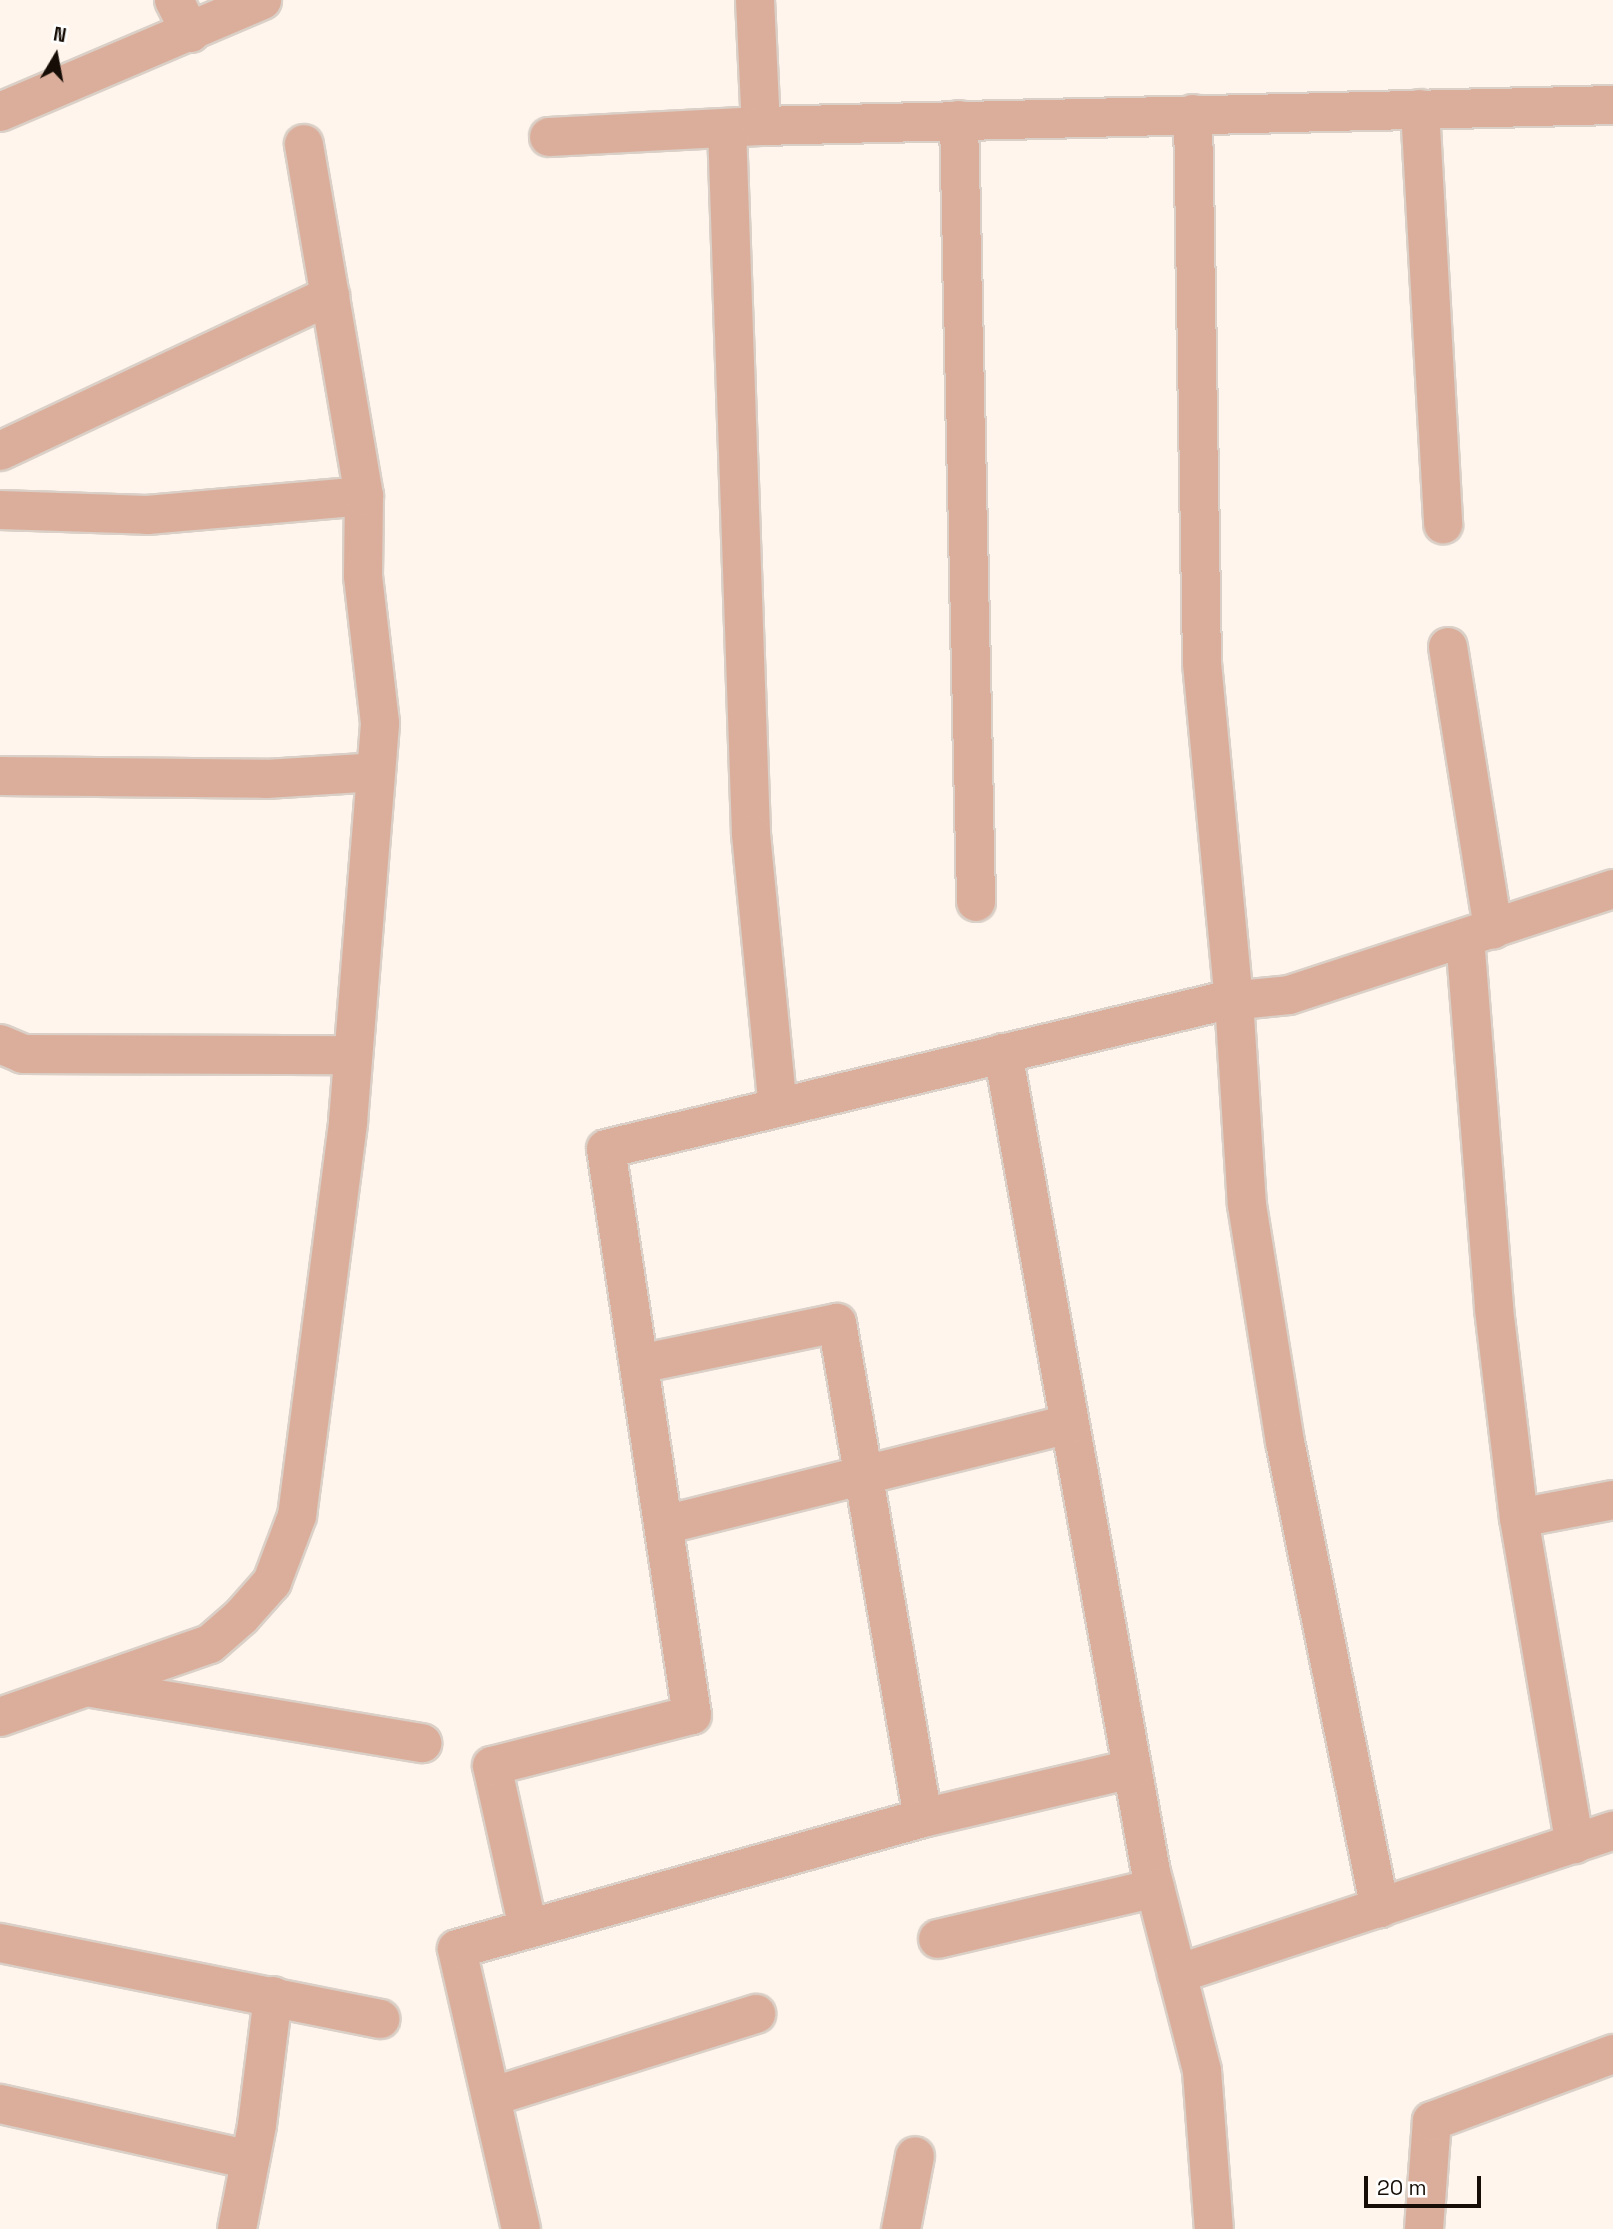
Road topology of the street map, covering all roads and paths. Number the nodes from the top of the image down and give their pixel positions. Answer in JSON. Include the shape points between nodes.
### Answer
{"nodes":[{"id":1,"x":262,"y":0,"type":"edge"},
{"id":2,"x":755,"y":0,"type":"edge"},
{"id":3,"x":183,"y":17,"type":"edge"},
{"id":4,"x":1613,"y":105,"type":"edge"},
{"id":5,"x":1420,"y":109,"type":"junction"},
{"id":6,"x":0,"y":112,"type":"edge"},
{"id":7,"x":1193,"y":114,"type":"junction"},
{"id":8,"x":959,"y":120,"type":"junction"},
{"id":9,"x":744,"y":127,"type":"junction"},
{"id":10,"x":549,"y":137,"type":"dead end"},
{"id":11,"x":304,"y":144,"type":"dead end"},
{"id":12,"x":330,"y":296,"type":"junction"},
{"id":13,"x":0,"y":452,"type":"edge"},
{"id":14,"x":364,"y":496,"type":"junction"},
{"id":15,"x":0,"y":510,"type":"edge"},
{"id":16,"x":1443,"y":524,"type":"dead end"},
{"id":17,"x":1448,"y":647,"type":"dead end"},
{"id":18,"x":376,"y":772,"type":"junction"},
{"id":19,"x":0,"y":776,"type":"edge"},
{"id":20,"x":1613,"y":889,"type":"edge"},
{"id":21,"x":976,"y":901,"type":"dead end"},
{"id":22,"x":1479,"y":934,"type":"junction"},
{"id":23,"x":1234,"y":1000,"type":"junction"},
{"id":24,"x":0,"y":1044,"type":"edge"},
{"id":25,"x":1003,"y":1053,"type":"junction"},
{"id":26,"x":353,"y":1055,"type":"junction"},
{"id":27,"x":778,"y":1107,"type":"junction"},
{"id":28,"x":639,"y":1364,"type":"junction"},
{"id":29,"x":1070,"y":1424,"type":"junction"},
{"id":30,"x":863,"y":1478,"type":"junction"},
{"id":31,"x":1613,"y":1500,"type":"edge"},
{"id":32,"x":1519,"y":1518,"type":"junction"},
{"id":33,"x":664,"y":1525,"type":"junction"},
{"id":34,"x":86,"y":1687,"type":"junction"},
{"id":35,"x":0,"y":1717,"type":"edge"},
{"id":36,"x":422,"y":1743,"type":"dead end"},
{"id":37,"x":1132,"y":1769,"type":"junction"},
{"id":38,"x":923,"y":1818,"type":"junction"},
{"id":39,"x":1613,"y":1831,"type":"edge"},
{"id":40,"x":1575,"y":1844,"type":"junction"},
{"id":41,"x":1155,"y":1888,"type":"junction"},
{"id":42,"x":1380,"y":1908,"type":"junction"},
{"id":43,"x":528,"y":1928,"type":"junction"},
{"id":44,"x":938,"y":1940,"type":"dead end"},
{"id":45,"x":0,"y":1943,"type":"edge"},
{"id":46,"x":1177,"y":1974,"type":"junction"},
{"id":47,"x":273,"y":1997,"type":"junction"},
{"id":48,"x":756,"y":2014,"type":"dead end"},
{"id":49,"x":380,"y":2019,"type":"dead end"},
{"id":50,"x":1613,"y":2054,"type":"edge"},
{"id":51,"x":491,"y":2097,"type":"junction"},
{"id":52,"x":0,"y":2104,"type":"edge"},
{"id":53,"x":915,"y":2157,"type":"dead end"},
{"id":54,"x":250,"y":2160,"type":"junction"},
{"id":55,"x":237,"y":2229,"type":"edge"},
{"id":56,"x":521,"y":2229,"type":"edge"},
{"id":57,"x":901,"y":2229,"type":"edge"},
{"id":58,"x":1214,"y":2229,"type":"edge"},
{"id":59,"x":1424,"y":2229,"type":"edge"}],
"edges":[{"from":1,"to":3,"type":"street"},
{"from":2,"to":9,"type":"street"},
{"from":3,"to":6,"type":"street"},
{"from":4,"to":5,"type":"street"},
{"from":5,"to":7,"type":"street"},
{"from":5,"to":16,"type":"street"},
{"from":7,"to":8,"type":"street"},
{"from":7,"to":23,"type":"street","via":[[1202,663]]},
{"from":8,"to":9,"type":"street"},
{"from":8,"to":21,"type":"street"},
{"from":9,"to":10,"type":"street"},
{"from":9,"to":27,"type":"street","via":[[751,834]]},
{"from":11,"to":12,"type":"street"},
{"from":12,"to":13,"type":"street"},
{"from":12,"to":14,"type":"street"},
{"from":14,"to":15,"type":"street","via":[[148,515]]},
{"from":14,"to":18,"type":"street","via":[[363,576],[380,723]]},
{"from":17,"to":22,"type":"street"},
{"from":18,"to":19,"type":"street","via":[[266,779]]},
{"from":18,"to":26,"type":"street"},
{"from":20,"to":22,"type":"street"},
{"from":22,"to":23,"type":"street","via":[[1289,995]]},
{"from":22,"to":32,"type":"street","via":[[1494,1309]]},
{"from":23,"to":25,"type":"street"},
{"from":23,"to":42,"type":"street","via":[[1253,1244],[1285,1442]]},
{"from":24,"to":26,"type":"street","via":[[23,1054]]},
{"from":25,"to":27,"type":"street"},
{"from":25,"to":29,"type":"street"},
{"from":26,"to":34,"type":"street","via":[[297,1516],[272,1582],[210,1644]]},
{"from":27,"to":28,"type":"street","via":[[606,1149]]},
{"from":28,"to":30,"type":"street","via":[[837,1323]]},
{"from":28,"to":33,"type":"street"},
{"from":29,"to":30,"type":"street"},
{"from":29,"to":37,"type":"street"},
{"from":30,"to":33,"type":"street"},
{"from":30,"to":38,"type":"street"},
{"from":31,"to":32,"type":"street"},
{"from":32,"to":40,"type":"street"},
{"from":33,"to":43,"type":"street","via":[[692,1715],[492,1766]]},
{"from":34,"to":35,"type":"street"},
{"from":34,"to":36,"type":"street"},
{"from":37,"to":38,"type":"street"},
{"from":37,"to":41,"type":"street"},
{"from":38,"to":43,"type":"street"},
{"from":39,"to":40,"type":"street"},
{"from":40,"to":42,"type":"street"},
{"from":41,"to":44,"type":"street"},
{"from":41,"to":46,"type":"street"},
{"from":42,"to":46,"type":"street"},
{"from":43,"to":51,"type":"street","via":[[457,1949]]},
{"from":45,"to":47,"type":"street"},
{"from":46,"to":58,"type":"street","via":[[1202,2071]]},
{"from":47,"to":49,"type":"street"},
{"from":47,"to":54,"type":"street"},
{"from":48,"to":51,"type":"street"},
{"from":50,"to":59,"type":"street","via":[[1432,2121]]},
{"from":51,"to":56,"type":"street"},
{"from":52,"to":54,"type":"street"},
{"from":53,"to":57,"type":"street"},
{"from":54,"to":55,"type":"street"}]}
